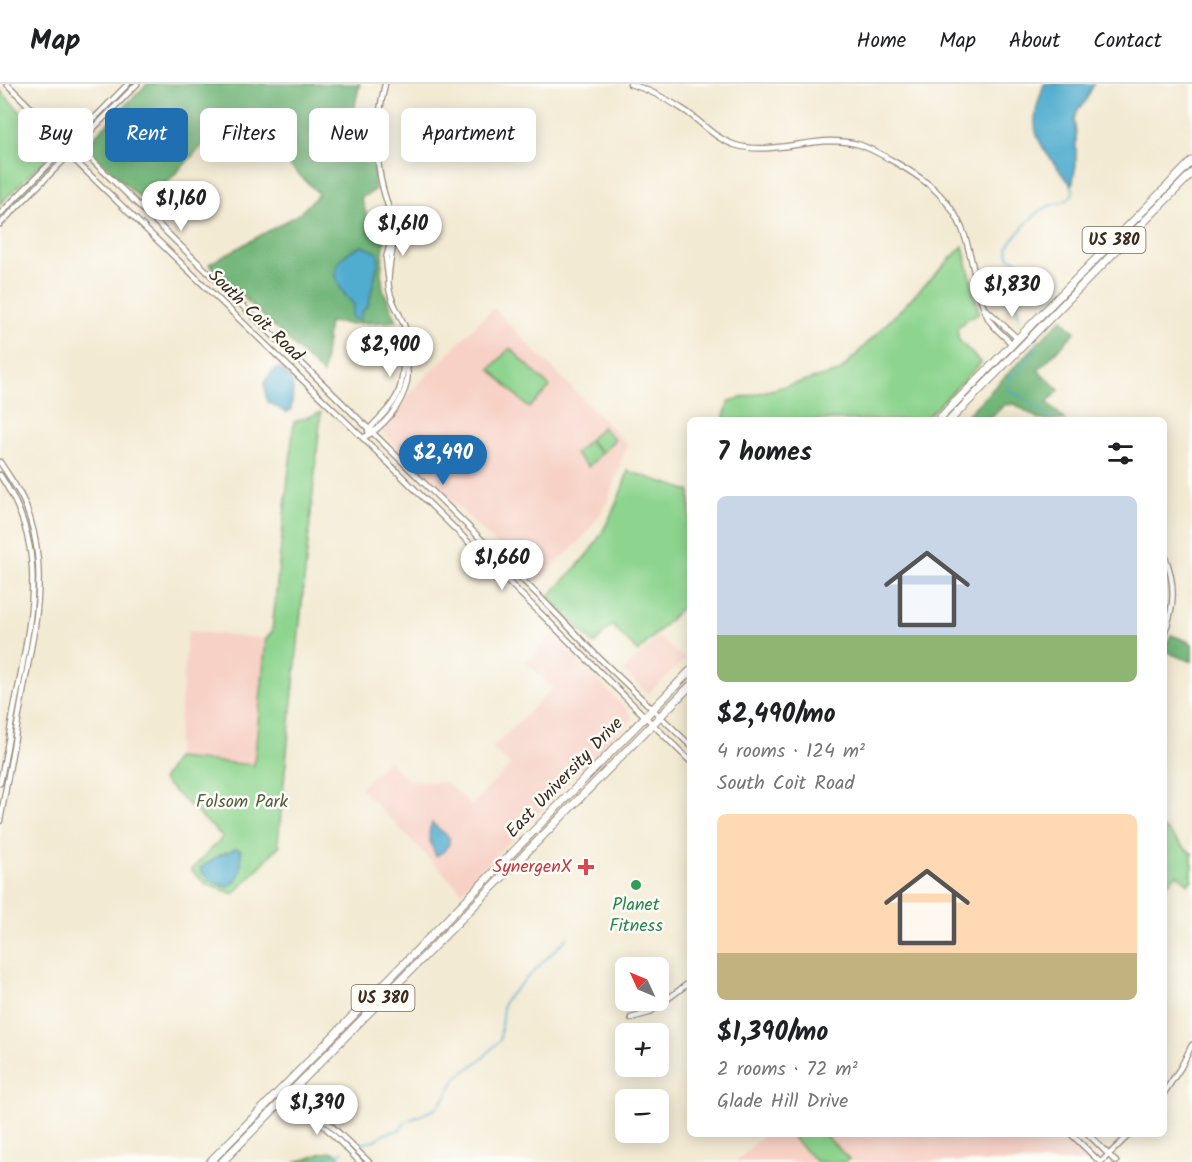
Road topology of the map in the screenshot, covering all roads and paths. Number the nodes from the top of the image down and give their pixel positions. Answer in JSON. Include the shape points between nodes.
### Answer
{"nodes":[{"id":1,"x":7,"y":84,"type":"edge"},
{"id":2,"x":128,"y":84,"type":"edge"},
{"id":3,"x":137,"y":84,"type":"edge"},
{"id":4,"x":385,"y":84,"type":"edge"},
{"id":5,"x":630,"y":84,"type":"edge"},
{"id":6,"x":32,"y":108,"type":"edge"},
{"id":7,"x":93,"y":120,"type":"edge"},
{"id":8,"x":93,"y":129,"type":"edge"},
{"id":9,"x":1192,"y":161,"type":"edge"},
{"id":10,"x":52,"y":162,"type":"edge"},
{"id":11,"x":62,"y":162,"type":"edge"},
{"id":12,"x":76,"y":162,"type":"edge"},
{"id":13,"x":93,"y":162,"type":"edge"},
{"id":14,"x":1192,"y":173,"type":"edge"},
{"id":15,"x":133,"y":200,"type":"junction"},
{"id":16,"x":10,"y":204,"type":"junction"},
{"id":17,"x":15,"y":208,"type":"junction"},
{"id":18,"x":124,"y":208,"type":"junction"},
{"id":19,"x":0,"y":214,"type":"edge"},
{"id":20,"x":0,"y":224,"type":"edge"},
{"id":21,"x":1015,"y":341,"type":"junction"},
{"id":22,"x":1021,"y":347,"type":"junction"},
{"id":23,"x":941,"y":417,"type":"edge"},
{"id":24,"x":953,"y":417,"type":"edge"},
{"id":25,"x":371,"y":431,"type":"junction"},
{"id":26,"x":363,"y":438,"type":"junction"},
{"id":27,"x":0,"y":462,"type":"edge"},
{"id":28,"x":0,"y":475,"type":"edge"},
{"id":29,"x":443,"y":502,"type":"junction"},
{"id":30,"x":435,"y":510,"type":"junction"},
{"id":31,"x":482,"y":540,"type":"junction"},
{"id":32,"x":475,"y":549,"type":"junction"},
{"id":33,"x":1167,"y":562,"type":"edge"},
{"id":34,"x":1167,"y":626,"type":"edge"},
{"id":35,"x":594,"y":653,"type":"junction"},
{"id":36,"x":587,"y":660,"type":"junction"},
{"id":37,"x":687,"y":674,"type":"edge"},
{"id":38,"x":687,"y":689,"type":"edge"},
{"id":39,"x":653,"y":709,"type":"junction"},
{"id":40,"x":661,"y":716,"type":"junction"},
{"id":41,"x":645,"y":717,"type":"junction"},
{"id":42,"x":652,"y":724,"type":"junction"},
{"id":43,"x":687,"y":742,"type":"edge"},
{"id":44,"x":687,"y":757,"type":"edge"},
{"id":45,"x":0,"y":783,"type":"edge"},
{"id":46,"x":0,"y":821,"type":"edge"},
{"id":47,"x":687,"y":984,"type":"edge"},
{"id":48,"x":630,"y":1018,"type":"dead end"},
{"id":49,"x":1192,"y":1045,"type":"edge"},
{"id":50,"x":286,"y":1085,"type":"junction"},
{"id":51,"x":1167,"y":1089,"type":"edge"},
{"id":52,"x":292,"y":1091,"type":"junction"},
{"id":53,"x":1074,"y":1137,"type":"edge"},
{"id":54,"x":1091,"y":1137,"type":"edge"},
{"id":55,"x":1127,"y":1137,"type":"edge"},
{"id":56,"x":1109,"y":1155,"type":"junction"},
{"id":57,"x":210,"y":1162,"type":"edge"},
{"id":58,"x":222,"y":1162,"type":"edge"},
{"id":59,"x":360,"y":1162,"type":"edge"},
{"id":60,"x":369,"y":1162,"type":"edge"},
{"id":61,"x":1101,"y":1162,"type":"edge"},
{"id":62,"x":1116,"y":1162,"type":"edge"}],
"edges":[{"from":1,"to":6,"type":"main road"},
{"from":2,"to":7,"type":"main road"},
{"from":3,"to":8,"type":"main road"},
{"from":4,"to":25,"type":"main road","via":[[380,104],[378,156],[394,232],[389,289],[406,331],[408,367],[405,390]]},
{"from":5,"to":21,"type":"main road","via":[[670,101],[733,144],[757,148],[830,141],[852,143],[928,183],[961,225],[985,308]]},
{"from":9,"to":21,"type":"highway","number":"US 380"},
{"from":10,"to":16,"type":"main road"},
{"from":11,"to":17,"type":"main road"},
{"from":12,"to":18,"type":"main road","name":"South Coit Road"},
{"from":13,"to":15,"type":"main road","name":"South Coit Road"},
{"from":14,"to":22,"type":"highway","number":"US 380"},
{"from":15,"to":18,"type":"main road"},
{"from":15,"to":25,"type":"main road","name":"South Coit Road"},
{"from":16,"to":17,"type":"main road"},
{"from":16,"to":19,"type":"main road"},
{"from":17,"to":20,"type":"main road"},
{"from":18,"to":26,"type":"main road","name":"South Coit Road"},
{"from":21,"to":22,"type":"main road"},
{"from":21,"to":23,"type":"highway","number":"US 380"},
{"from":22,"to":24,"type":"highway","number":"US 380"},
{"from":25,"to":26,"type":"main road"},
{"from":25,"to":29,"type":"main road","name":"South Coit Road"},
{"from":26,"to":30,"type":"main road","name":"South Coit Road"},
{"from":27,"to":46,"type":"main road","via":[[24,503],[35,534],[39,602]]},
{"from":28,"to":45,"type":"main road","via":[[17,506],[31,549],[33,594]]},
{"from":29,"to":30,"type":"main road"},
{"from":29,"to":31,"type":"main road","name":"South Coit Road"},
{"from":30,"to":32,"type":"main road","name":"South Coit Road"},
{"from":31,"to":32,"type":"main road"},
{"from":31,"to":35,"type":"main road","name":"South Coit Road"},
{"from":32,"to":36,"type":"main road","name":"South Coit Road"},
{"from":33,"to":34,"type":"main road","via":[[1173,589]]},
{"from":35,"to":36,"type":"main road"},
{"from":35,"to":39,"type":"main road","name":"South Coit Road"},
{"from":36,"to":41,"type":"main road","name":"South Coit Road"},
{"from":37,"to":39,"type":"highway","name":"East University Drive","number":"US 380"},
{"from":38,"to":40,"type":"highway","number":"US 380"},
{"from":39,"to":40,"type":"main road","name":"South Coit Road"},
{"from":39,"to":41,"type":"highway","name":"East University Drive","number":"US 380"},
{"from":40,"to":42,"type":"highway","number":"US 380"},
{"from":40,"to":43,"type":"main road","name":"South Coit Road"},
{"from":41,"to":42,"type":"main road","name":"South Coit Road"},
{"from":41,"to":50,"type":"highway","name":"East University Drive","number":"US 380"},
{"from":42,"to":44,"type":"main road","name":"South Coit Road"},
{"from":42,"to":52,"type":"highway","number":"US 380"},
{"from":47,"to":48,"type":"main road","via":[[649,1013]]},
{"from":49,"to":51,"type":"main road"},
{"from":50,"to":52,"type":"main road"},
{"from":50,"to":57,"type":"highway","name":"East University Drive","number":"US 380"},
{"from":52,"to":58,"type":"highway","number":"US 380"},
{"from":52,"to":59,"type":"main road"},
{"from":52,"to":60,"type":"main road"},
{"from":53,"to":61,"type":"main road"},
{"from":54,"to":56,"type":"main road"},
{"from":55,"to":56,"type":"main road"},
{"from":56,"to":61,"type":"main road"},
{"from":56,"to":62,"type":"main road"}]}
